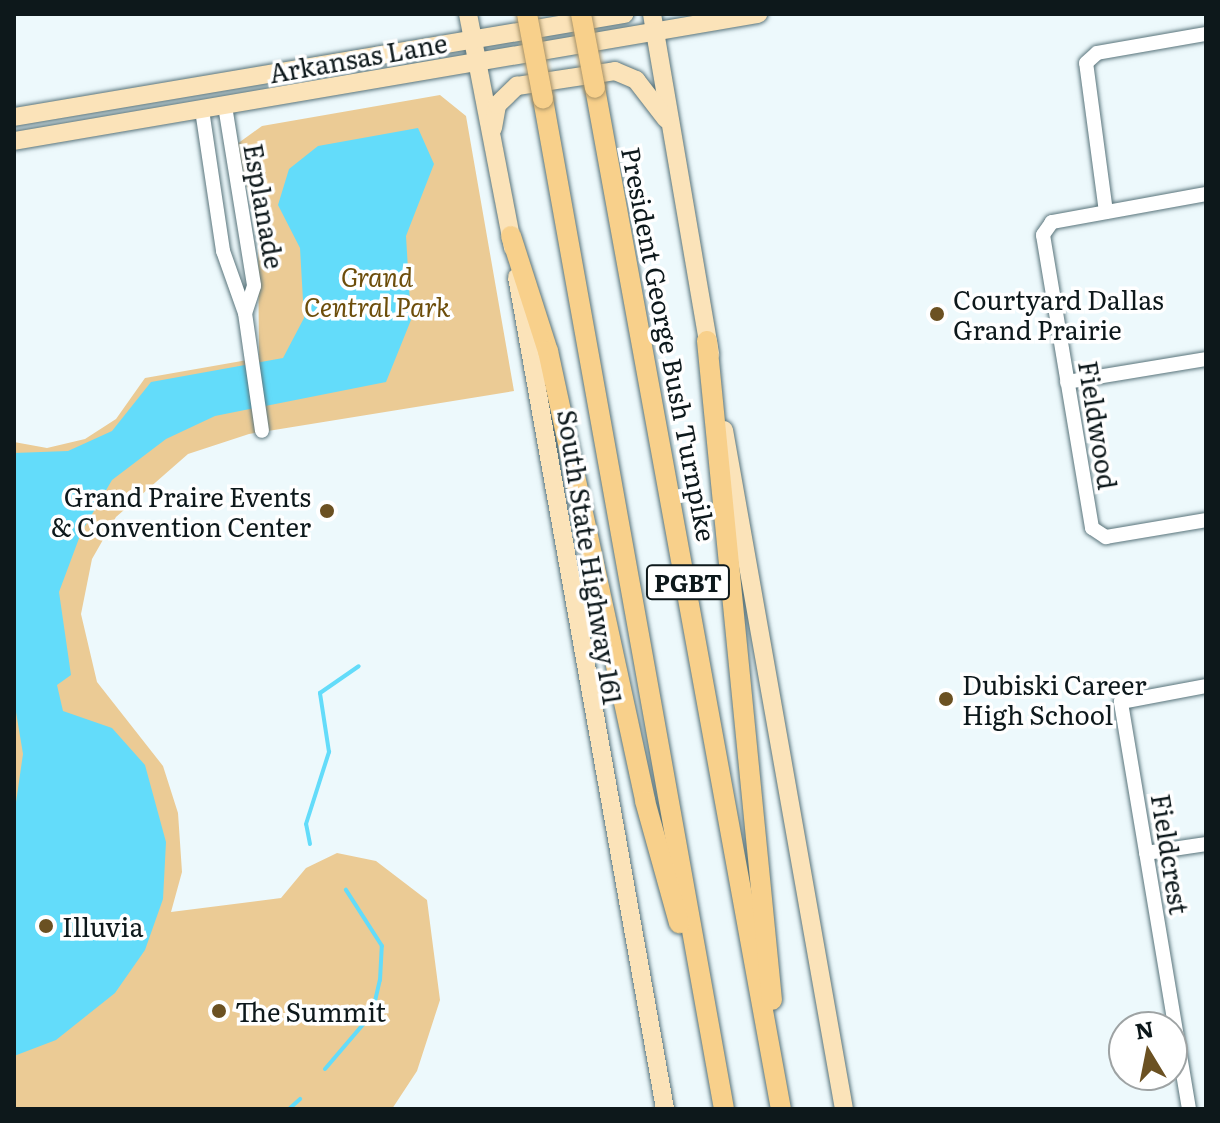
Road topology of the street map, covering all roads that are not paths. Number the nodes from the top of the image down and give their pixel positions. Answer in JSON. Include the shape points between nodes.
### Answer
{"nodes":[{"id":1,"x":468,"y":14,"type":"edge"},
{"id":2,"x":527,"y":14,"type":"edge"},
{"id":3,"x":581,"y":14,"type":"edge"},
{"id":4,"x":624,"y":14,"type":"edge"},
{"id":5,"x":758,"y":14,"type":"edge"},
{"id":6,"x":653,"y":23,"type":"edge"},
{"id":7,"x":1206,"y":34,"type":"edge"},
{"id":8,"x":472,"y":38,"type":"junction"},
{"id":9,"x":477,"y":63,"type":"junction"},
{"id":10,"x":209,"y":84,"type":"junction"},
{"id":11,"x":225,"y":106,"type":"junction"},
{"id":12,"x":202,"y":110,"type":"junction"},
{"id":13,"x":14,"y":117,"type":"edge"},
{"id":14,"x":670,"y":125,"type":"junction"},
{"id":15,"x":492,"y":140,"type":"junction"},
{"id":16,"x":14,"y":141,"type":"edge"},
{"id":17,"x":1206,"y":194,"type":"edge"},
{"id":18,"x":1106,"y":212,"type":"junction"},
{"id":19,"x":511,"y":236,"type":"junction"},
{"id":20,"x":245,"y":313,"type":"junction"},
{"id":21,"x":707,"y":341,"type":"junction"},
{"id":22,"x":1206,"y":359,"type":"edge"},
{"id":23,"x":1067,"y":382,"type":"junction"},
{"id":24,"x":262,"y":431,"type":"dead end"},
{"id":25,"x":1206,"y":520,"type":"edge"},
{"id":26,"x":1206,"y":686,"type":"edge"},
{"id":27,"x":1206,"y":844,"type":"edge"},
{"id":28,"x":1146,"y":853,"type":"junction"},
{"id":29,"x":716,"y":1066,"type":"junction"},
{"id":30,"x":775,"y":1076,"type":"junction"},
{"id":31,"x":665,"y":1109,"type":"edge"},
{"id":32,"x":724,"y":1109,"type":"edge"},
{"id":33,"x":781,"y":1109,"type":"edge"},
{"id":34,"x":844,"y":1109,"type":"edge"},
{"id":35,"x":1189,"y":1109,"type":"edge"}],
"edges":[{"from":1,"to":8,"type":"main road","name":"South State Highway 161"},
{"from":2,"to":29,"type":"highway","number":"PGBT","bridge":true},
{"from":3,"to":30,"type":"highway","name":"President George Bush Turnpike","number":"PGBT","bridge":true},
{"from":4,"to":8,"type":"main road","name":"Arkansas Lane"},
{"from":5,"to":6,"type":"main road","name":"Arkansas Lane"},
{"from":6,"to":9,"type":"main road","name":"Arkansas Lane"},
{"from":6,"to":14,"type":"main road"},
{"from":7,"to":18,"type":"street","via":[[1097,53],[1086,63]]},
{"from":8,"to":9,"type":"main road","name":"South State Highway 161"},
{"from":8,"to":10,"type":"main road","name":"Arkansas Lane"},
{"from":9,"to":11,"type":"main road","name":"Arkansas Lane"},
{"from":9,"to":15,"type":"main road","name":"South State Highway 161"},
{"from":10,"to":11,"type":"main road"},
{"from":10,"to":12,"type":"main road"},
{"from":10,"to":13,"type":"main road","name":"Arkansas Lane"},
{"from":11,"to":12,"type":"main road","name":"Arkansas Lane"},
{"from":11,"to":20,"type":"street","name":"Esplanade","via":[[254,286]]},
{"from":12,"to":16,"type":"main road","name":"Arkansas Lane"},
{"from":12,"to":20,"type":"street","name":"Esplanade","via":[[223,251]]},
{"from":14,"to":15,"type":"main road","via":[[636,80],[615,71],[517,86],[497,105]]},
{"from":14,"to":21,"type":"main road"},
{"from":15,"to":19,"type":"main road","name":"South State Highway 161"},
{"from":17,"to":18,"type":"street"},
{"from":18,"to":23,"type":"street","name":"Fieldwood","via":[[1046,228]]},
{"from":19,"to":29,"type":"highway","via":[[548,351],[645,801]]},
{"from":19,"to":31,"type":"main road","name":"South State Highway 161","via":[[624,914]]},
{"from":20,"to":24,"type":"street","name":"Esplanade"},
{"from":21,"to":30,"type":"highway","via":[[772,982]]},
{"from":21,"to":34,"type":"main road"},
{"from":22,"to":23,"type":"street"},
{"from":23,"to":25,"type":"street","name":"Fieldwood","via":[[1098,534]]},
{"from":26,"to":28,"type":"street","name":"Fieldcrest","via":[[1121,702]]},
{"from":27,"to":28,"type":"street"},
{"from":28,"to":35,"type":"street","name":"Fieldcrest"},
{"from":29,"to":32,"type":"highway","number":"PGBT"},
{"from":30,"to":33,"type":"highway","name":"President George Bush Turnpike","number":"PGBT"}]}
